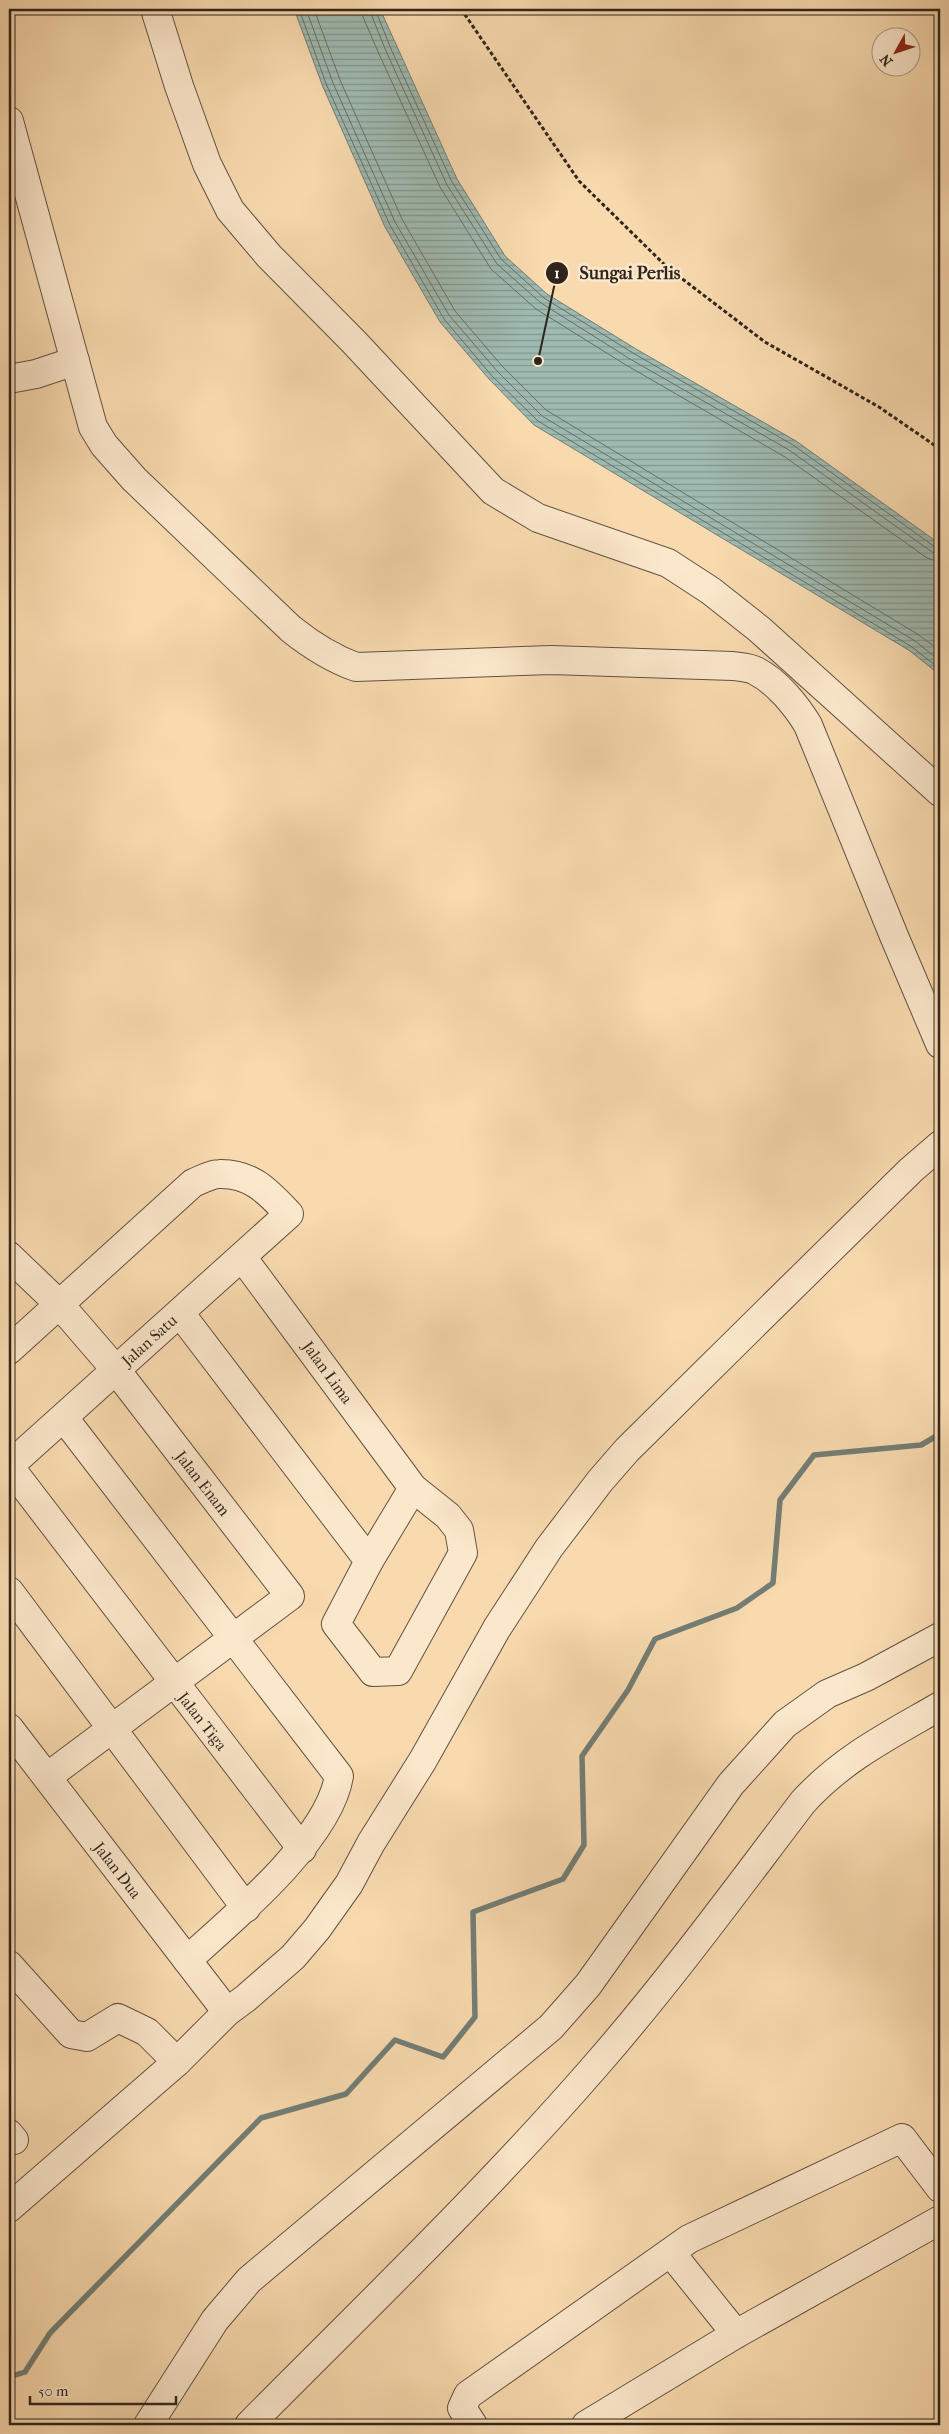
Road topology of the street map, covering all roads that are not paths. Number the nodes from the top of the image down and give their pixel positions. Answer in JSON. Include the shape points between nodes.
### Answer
{"nodes":[{"id":1,"x":155,"y":9,"type":"edge"},
{"id":2,"x":9,"y":121,"type":"edge"},
{"id":3,"x":75,"y":361,"type":"junction"},
{"id":4,"x":9,"y":379,"type":"edge"},
{"id":5,"x":940,"y":792,"type":"edge"},
{"id":6,"x":940,"y":1044,"type":"edge"},
{"id":7,"x":940,"y":1145,"type":"edge"},
{"id":8,"x":9,"y":1256,"type":"edge"},
{"id":9,"x":242,"y":1256,"type":"junction"},
{"id":10,"x":60,"y":1305,"type":"junction"},
{"id":11,"x":180,"y":1313,"type":"junction"},
{"id":12,"x":9,"y":1350,"type":"edge"},
{"id":13,"x":116,"y":1370,"type":"junction"},
{"id":14,"x":64,"y":1418,"type":"junction"},
{"id":15,"x":9,"y":1466,"type":"edge"},
{"id":16,"x":413,"y":1488,"type":"junction"},
{"id":17,"x":369,"y":1561,"type":"junction"},
{"id":18,"x":9,"y":1591,"type":"edge"},
{"id":19,"x":940,"y":1637,"type":"edge"},
{"id":20,"x":235,"y":1639,"type":"junction"},
{"id":21,"x":174,"y":1684,"type":"junction"},
{"id":22,"x":940,"y":1706,"type":"edge"},
{"id":23,"x":9,"y":1728,"type":"edge"},
{"id":24,"x":112,"y":1728,"type":"junction"},
{"id":25,"x":47,"y":1777,"type":"junction"},
{"id":26,"x":302,"y":1849,"type":"junction"},
{"id":27,"x":246,"y":1908,"type":"junction"},
{"id":28,"x":187,"y":1960,"type":"junction"},
{"id":29,"x":9,"y":1965,"type":"edge"},
{"id":30,"x":227,"y":2012,"type":"junction"},
{"id":31,"x":177,"y":2062,"type":"junction"},
{"id":32,"x":940,"y":2188,"type":"edge"},
{"id":33,"x":9,"y":2208,"type":"edge"},
{"id":34,"x":940,"y":2220,"type":"edge"},
{"id":35,"x":671,"y":2253,"type":"junction"},
{"id":36,"x":736,"y":2334,"type":"junction"},
{"id":37,"x":148,"y":2425,"type":"edge"},
{"id":38,"x":249,"y":2425,"type":"edge"},
{"id":39,"x":473,"y":2425,"type":"edge"},
{"id":40,"x":586,"y":2425,"type":"edge"}],
"edges":[{"from":1,"to":5,"type":"street","via":[[207,164],[230,210],[269,256],[494,491],[538,518],[668,563],[711,591],[759,629]]},
{"from":2,"to":3,"type":"street"},
{"from":3,"to":4,"type":"street"},
{"from":3,"to":6,"type":"street","via":[[93,427],[104,445],[134,479],[291,629],[340,662],[356,667],[551,660],[733,666],[755,670],[773,683],[799,710],[808,725]]},
{"from":7,"to":30,"type":"street","via":[[627,1450],[600,1481],[550,1548],[497,1628],[349,1884],[293,1957]]},
{"from":8,"to":10,"type":"street","name":"Jalan Enam"},
{"from":9,"to":10,"type":"street","name":"Jalan Satu","via":[[289,1214],[261,1185],[218,1173],[193,1183]]},
{"from":9,"to":11,"type":"street","name":"Jalan Satu"},
{"from":9,"to":16,"type":"street","name":"Jalan Lima"},
{"from":10,"to":12,"type":"street"},
{"from":10,"to":13,"type":"street","name":"Jalan Enam"},
{"from":11,"to":13,"type":"street","name":"Jalan Satu"},
{"from":11,"to":17,"type":"street"},
{"from":13,"to":14,"type":"street","name":"Jalan Satu"},
{"from":13,"to":20,"type":"street","name":"Jalan Enam","via":[[290,1596]]},
{"from":14,"to":15,"type":"street","name":"Jalan Satu"},
{"from":14,"to":20,"type":"street"},
{"from":15,"to":21,"type":"street","name":"Jalan Tiga"},
{"from":16,"to":17,"type":"street"},
{"from":16,"to":17,"type":"street","via":[[454,1523],[459,1530],[463,1552],[398,1672],[373,1672],[336,1624]]},
{"from":18,"to":24,"type":"street"},
{"from":19,"to":37,"type":"street","via":[[827,1694],[785,1724],[731,1784],[588,1985],[551,2027],[249,2280],[215,2320]]},
{"from":20,"to":21,"type":"street"},
{"from":20,"to":26,"type":"street","via":[[340,1776],[337,1790]]},
{"from":21,"to":24,"type":"street"},
{"from":21,"to":26,"type":"street","name":"Jalan Tiga"},
{"from":22,"to":38,"type":"street","via":[[861,1752],[824,1779],[803,1802],[668,1981],[597,2064],[457,2214]]},
{"from":23,"to":25,"type":"street","name":"Jalan Dua"},
{"from":24,"to":25,"type":"street"},
{"from":24,"to":27,"type":"street"},
{"from":25,"to":28,"type":"street","name":"Jalan Dua"},
{"from":26,"to":27,"type":"street"},
{"from":27,"to":28,"type":"street"},
{"from":28,"to":30,"type":"street","name":"Jalan Dua"},
{"from":29,"to":31,"type":"street","via":[[71,2034],[87,2037],[118,2018],[147,2032]]},
{"from":30,"to":31,"type":"street"},
{"from":31,"to":33,"type":"street"},
{"from":32,"to":35,"type":"street","via":[[902,2138],[689,2239]]},
{"from":34,"to":36,"type":"street"},
{"from":35,"to":36,"type":"street"},
{"from":35,"to":39,"type":"street","via":[[468,2395],[462,2408]]},
{"from":36,"to":40,"type":"street"}]}
